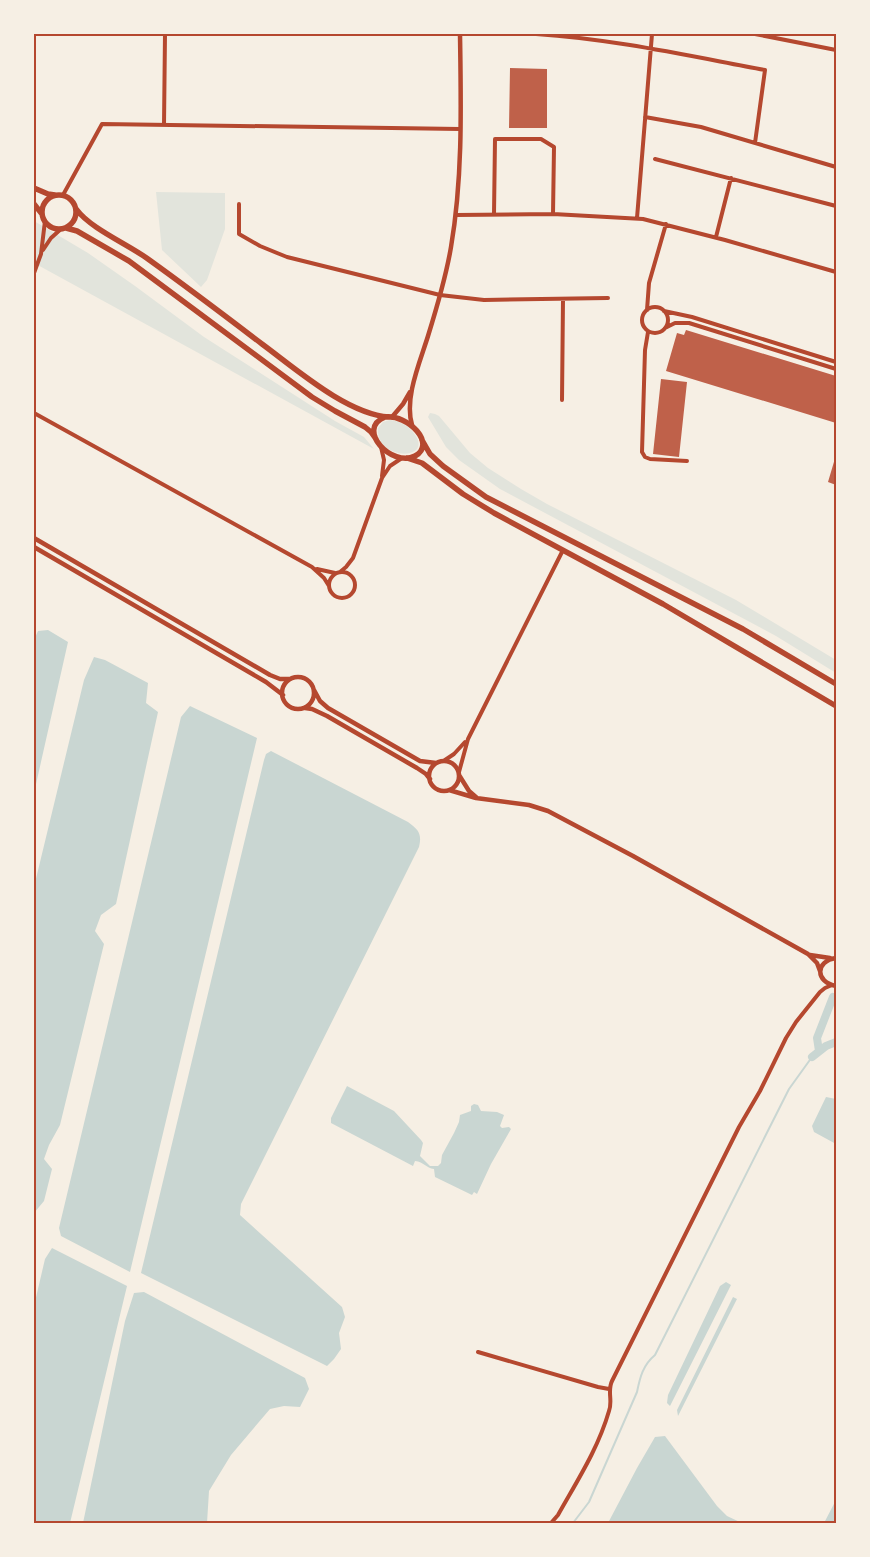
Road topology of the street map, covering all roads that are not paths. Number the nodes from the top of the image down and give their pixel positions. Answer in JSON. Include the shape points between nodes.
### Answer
{"nodes":[{"id":1,"x":79,"y":34,"type":"edge"},
{"id":2,"x":165,"y":34,"type":"edge"},
{"id":3,"x":460,"y":34,"type":"edge"},
{"id":4,"x":536,"y":34,"type":"edge"},
{"id":5,"x":652,"y":34,"type":"edge"},
{"id":6,"x":755,"y":34,"type":"edge"},
{"id":7,"x":651,"y":49,"type":"junction"},
{"id":8,"x":836,"y":50,"type":"edge"},
{"id":9,"x":645,"y":117,"type":"junction"},
{"id":10,"x":164,"y":125,"type":"junction"},
{"id":11,"x":460,"y":129,"type":"junction"},
{"id":12,"x":755,"y":143,"type":"junction"},
{"id":13,"x":655,"y":158,"type":"dead end"},
{"id":14,"x":836,"y":167,"type":"edge"},
{"id":15,"x":731,"y":178,"type":"junction"},
{"id":16,"x":34,"y":188,"type":"edge"},
{"id":17,"x":55,"y":195,"type":"junction"},
{"id":18,"x":63,"y":195,"type":"junction"},
{"id":19,"x":34,"y":204,"type":"edge"},
{"id":20,"x":239,"y":204,"type":"dead end"},
{"id":21,"x":836,"y":206,"type":"edge"},
{"id":22,"x":77,"y":210,"type":"junction"},
{"id":23,"x":42,"y":214,"type":"junction"},
{"id":24,"x":456,"y":214,"type":"junction"},
{"id":25,"x":494,"y":214,"type":"junction"},
{"id":26,"x":554,"y":214,"type":"junction"},
{"id":27,"x":637,"y":218,"type":"junction"},
{"id":28,"x":45,"y":221,"type":"junction"},
{"id":29,"x":666,"y":224,"type":"junction"},
{"id":30,"x":63,"y":228,"type":"junction"},
{"id":31,"x":716,"y":237,"type":"junction"},
{"id":32,"x":41,"y":254,"type":"junction"},
{"id":33,"x":836,"y":272,"type":"edge"},
{"id":34,"x":34,"y":274,"type":"edge"},
{"id":35,"x":440,"y":296,"type":"junction"},
{"id":36,"x":608,"y":298,"type":"dead end"},
{"id":37,"x":563,"y":299,"type":"junction"},
{"id":38,"x":647,"y":310,"type":"junction"},
{"id":39,"x":664,"y":311,"type":"junction"},
{"id":40,"x":665,"y":328,"type":"junction"},
{"id":41,"x":648,"y":332,"type":"junction"},
{"id":42,"x":836,"y":362,"type":"edge"},
{"id":43,"x":836,"y":369,"type":"edge"},
{"id":44,"x":412,"y":389,"type":"junction"},
{"id":45,"x":562,"y":400,"type":"dead end"},
{"id":46,"x":34,"y":413,"type":"edge"},
{"id":47,"x":390,"y":417,"type":"junction"},
{"id":48,"x":412,"y":425,"type":"junction"},
{"id":49,"x":376,"y":439,"type":"junction"},
{"id":50,"x":422,"y":440,"type":"junction"},
{"id":51,"x":381,"y":447,"type":"junction"},
{"id":52,"x":405,"y":458,"type":"junction"},
{"id":53,"x":687,"y":461,"type":"dead end"},
{"id":54,"x":382,"y":478,"type":"junction"},
{"id":55,"x":34,"y":538,"type":"edge"},
{"id":56,"x":34,"y":547,"type":"edge"},
{"id":57,"x":563,"y":550,"type":"junction"},
{"id":58,"x":352,"y":558,"type":"junction"},
{"id":59,"x":312,"y":567,"type":"junction"},
{"id":60,"x":338,"y":573,"type":"junction"},
{"id":61,"x":352,"y":576,"type":"junction"},
{"id":62,"x":329,"y":586,"type":"junction"},
{"id":63,"x":289,"y":679,"type":"junction"},
{"id":64,"x":836,"y":684,"type":"edge"},
{"id":65,"x":314,"y":690,"type":"junction"},
{"id":66,"x":283,"y":695,"type":"junction"},
{"id":67,"x":836,"y":706,"type":"edge"},
{"id":68,"x":305,"y":708,"type":"junction"},
{"id":69,"x":468,"y":738,"type":"junction"},
{"id":70,"x":446,"y":760,"type":"junction"},
{"id":71,"x":436,"y":763,"type":"junction"},
{"id":72,"x":459,"y":774,"type":"junction"},
{"id":73,"x":430,"y":779,"type":"junction"},
{"id":74,"x":449,"y":790,"type":"junction"},
{"id":75,"x":481,"y":799,"type":"junction"},
{"id":76,"x":808,"y":954,"type":"junction"},
{"id":77,"x":835,"y":958,"type":"edge"},
{"id":78,"x":820,"y":971,"type":"junction"},
{"id":79,"x":823,"y":980,"type":"junction"},
{"id":80,"x":834,"y":985,"type":"edge"},
{"id":81,"x":820,"y":992,"type":"junction"},
{"id":82,"x":478,"y":1352,"type":"dead end"},
{"id":83,"x":609,"y":1389,"type":"junction"},
{"id":84,"x":551,"y":1523,"type":"edge"}],
"edges":[{"from":1,"to":2,"type":"street"},
{"from":2,"to":10,"type":"street"},
{"from":3,"to":11,"type":"street"},
{"from":4,"to":7,"type":"street"},
{"from":5,"to":7,"type":"street"},
{"from":6,"to":8,"type":"street"},
{"from":7,"to":9,"type":"street"},
{"from":7,"to":12,"type":"street","via":[[765,70]]},
{"from":9,"to":12,"type":"street","via":[[692,125]]},
{"from":9,"to":27,"type":"street"},
{"from":10,"to":11,"type":"street"},
{"from":10,"to":18,"type":"street","via":[[102,124]]},
{"from":11,"to":24,"type":"street"},
{"from":12,"to":14,"type":"street"},
{"from":13,"to":15,"type":"street"},
{"from":15,"to":21,"type":"street"},
{"from":15,"to":31,"type":"street"},
{"from":16,"to":17,"type":"highway"},
{"from":17,"to":18,"type":"highway"},
{"from":17,"to":23,"type":"highway","via":[[44,203]]},
{"from":18,"to":22,"type":"highway","via":[[70,197]]},
{"from":19,"to":23,"type":"highway"},
{"from":20,"to":35,"type":"street","via":[[239,234],[269,251]]},
{"from":22,"to":30,"type":"highway","via":[[73,223]]},
{"from":22,"to":47,"type":"highway","via":[[83,218],[150,260],[327,391],[367,413]]},
{"from":23,"to":28,"type":"highway"},
{"from":24,"to":25,"type":"street"},
{"from":24,"to":35,"type":"street"},
{"from":25,"to":26,"type":"street"},
{"from":25,"to":26,"type":"street","via":[[495,139],[541,139],[554,147]]},
{"from":26,"to":27,"type":"street"},
{"from":27,"to":29,"type":"street"},
{"from":28,"to":30,"type":"highway","via":[[52,228]]},
{"from":28,"to":32,"type":"street"},
{"from":29,"to":31,"type":"street"},
{"from":29,"to":38,"type":"street","via":[[649,283]]},
{"from":30,"to":32,"type":"street","via":[[51,238]]},
{"from":30,"to":49,"type":"highway","via":[[77,231],[129,261],[312,397],[367,428]]},
{"from":31,"to":33,"type":"street"},
{"from":32,"to":34,"type":"street"},
{"from":35,"to":37,"type":"street","via":[[484,300]]},
{"from":35,"to":44,"type":"street"},
{"from":36,"to":37,"type":"street"},
{"from":37,"to":45,"type":"street"},
{"from":38,"to":39,"type":"street"},
{"from":38,"to":41,"type":"street","via":[[642,320]]},
{"from":39,"to":40,"type":"street","via":[[668,320]]},
{"from":39,"to":42,"type":"street"},
{"from":40,"to":41,"type":"street","via":[[657,333]]},
{"from":40,"to":43,"type":"street","via":[[675,323],[689,323]]},
{"from":41,"to":53,"type":"street","via":[[642,452],[653,460]]},
{"from":44,"to":47,"type":"street"},
{"from":44,"to":48,"type":"street"},
{"from":46,"to":59,"type":"street"},
{"from":47,"to":48,"type":"highway","via":[[403,419]]},
{"from":47,"to":49,"type":"highway","via":[[376,424]]},
{"from":48,"to":50,"type":"highway"},
{"from":49,"to":51,"type":"highway"},
{"from":50,"to":52,"type":"highway","via":[[420,451]]},
{"from":50,"to":64,"type":"highway","via":[[430,454],[443,466],[486,497],[743,629]]},
{"from":51,"to":52,"type":"highway","via":[[393,456]]},
{"from":51,"to":54,"type":"street","via":[[384,460]]},
{"from":52,"to":54,"type":"street","via":[[390,466]]},
{"from":52,"to":57,"type":"highway","via":[[422,463],[479,504]]},
{"from":54,"to":58,"type":"street"},
{"from":55,"to":63,"type":"street","via":[[270,675]]},
{"from":56,"to":66,"type":"street"},
{"from":57,"to":67,"type":"highway","via":[[663,604]]},
{"from":57,"to":69,"type":"street"},
{"from":58,"to":60,"type":"street"},
{"from":58,"to":61,"type":"street"},
{"from":59,"to":60,"type":"street"},
{"from":59,"to":62,"type":"street"},
{"from":60,"to":61,"type":"street"},
{"from":60,"to":62,"type":"street","via":[[330,580]]},
{"from":61,"to":62,"type":"street","via":[[355,588],[346,598],[334,596]]},
{"from":63,"to":65,"type":"street","via":[[305,678]]},
{"from":63,"to":66,"type":"street"},
{"from":65,"to":68,"type":"street","via":[[312,700]]},
{"from":65,"to":71,"type":"street","via":[[328,708],[420,761]]},
{"from":66,"to":68,"type":"street","via":[[290,706]]},
{"from":68,"to":73,"type":"street","via":[[351,730]]},
{"from":69,"to":70,"type":"street"},
{"from":69,"to":72,"type":"street"},
{"from":70,"to":71,"type":"street"},
{"from":70,"to":72,"type":"street","via":[[455,764]]},
{"from":71,"to":73,"type":"street","via":[[430,771]]},
{"from":72,"to":74,"type":"street","via":[[458,783]]},
{"from":72,"to":75,"type":"street","via":[[469,791]]},
{"from":73,"to":74,"type":"street","via":[[436,789]]},
{"from":74,"to":75,"type":"street"},
{"from":75,"to":76,"type":"street","via":[[535,806],[557,815]]},
{"from":76,"to":77,"type":"street"},
{"from":76,"to":78,"type":"street"},
{"from":77,"to":78,"type":"street","via":[[825,962]]},
{"from":78,"to":79,"type":"street"},
{"from":79,"to":80,"type":"street"},
{"from":79,"to":81,"type":"street"},
{"from":80,"to":81,"type":"street"},
{"from":81,"to":83,"type":"street","via":[[786,1038]]},
{"from":82,"to":83,"type":"street"},
{"from":83,"to":84,"type":"street","via":[[610,1410],[594,1452]]}]}
